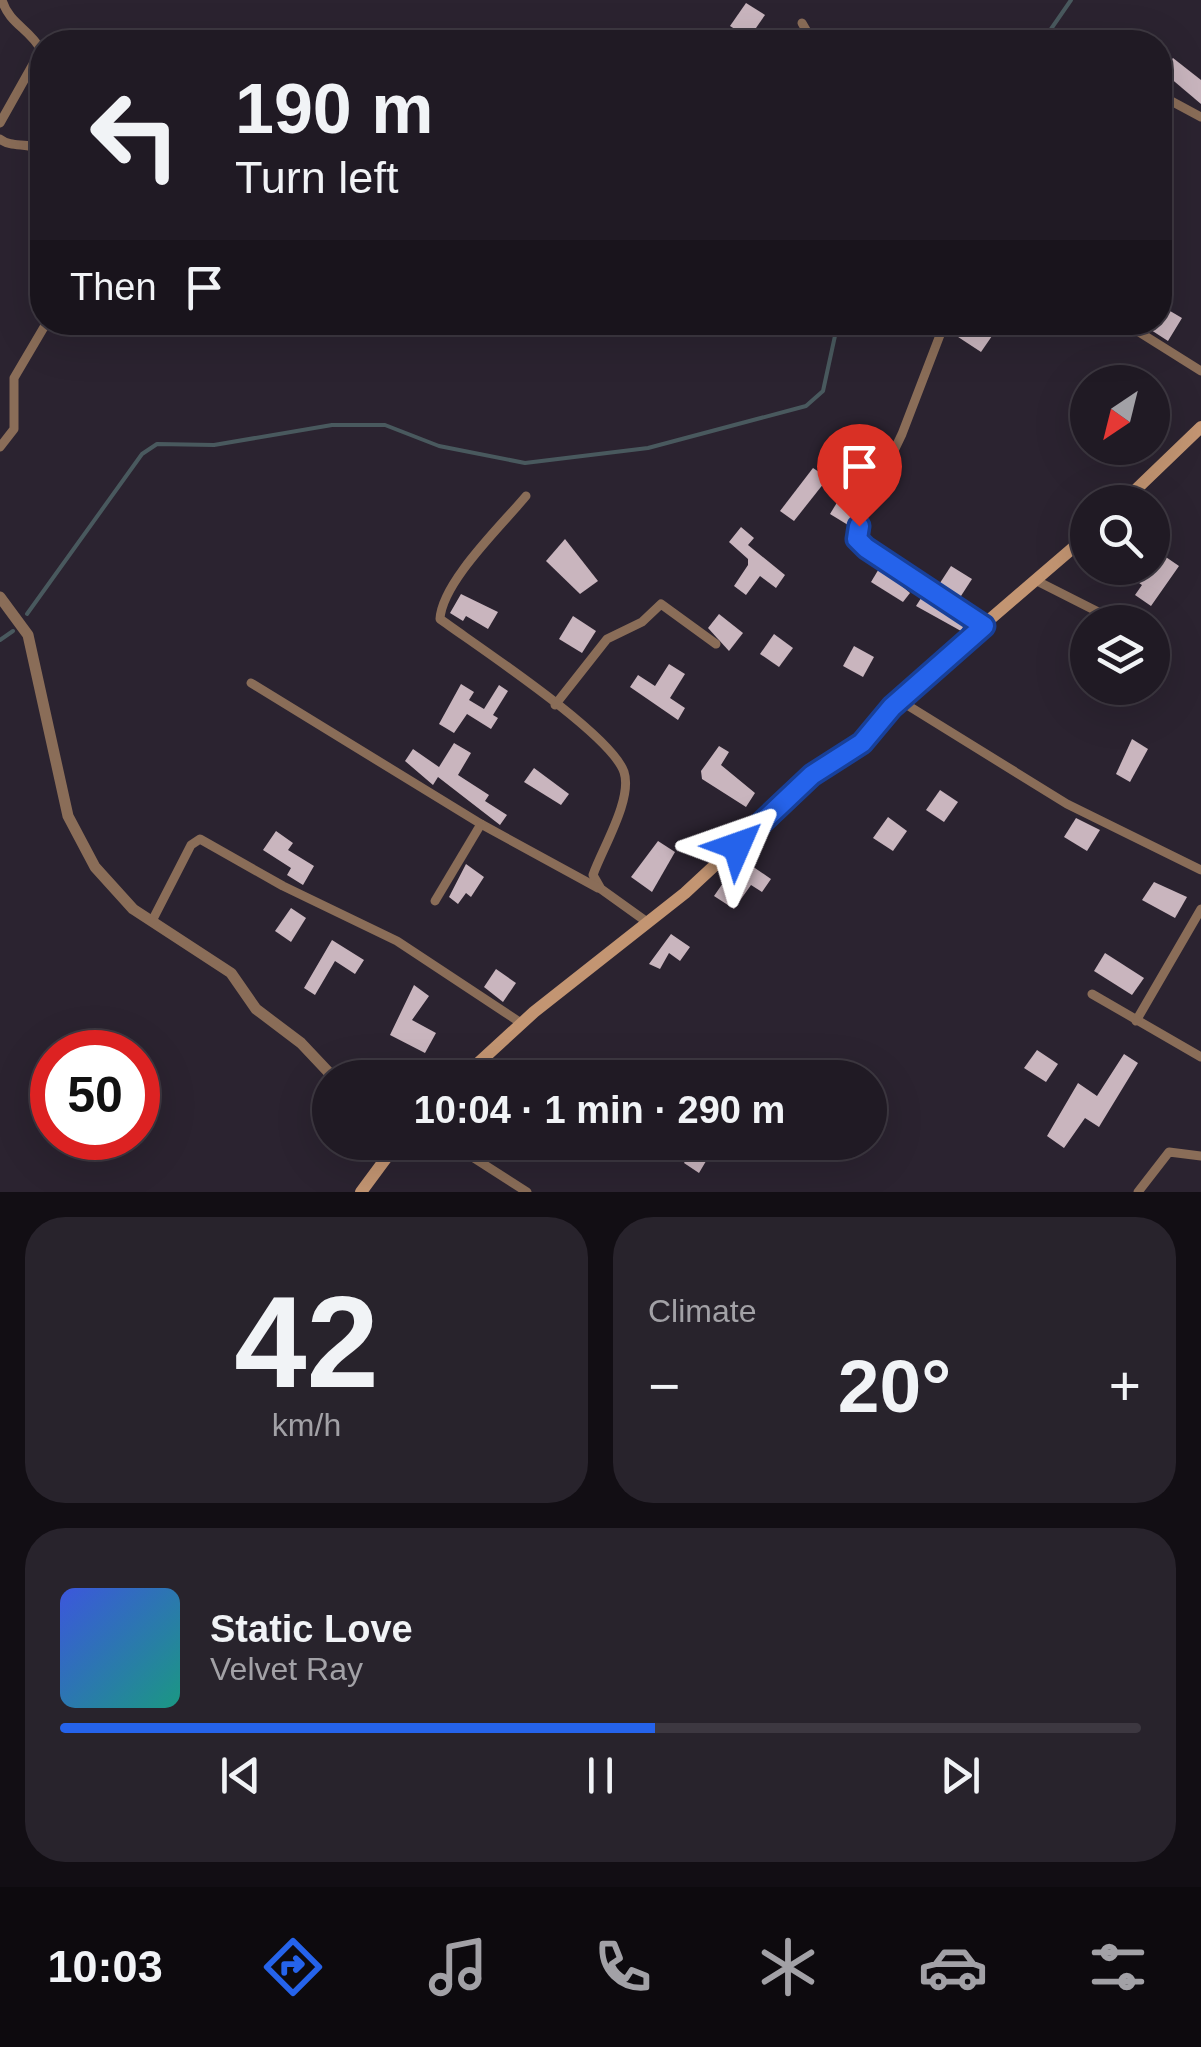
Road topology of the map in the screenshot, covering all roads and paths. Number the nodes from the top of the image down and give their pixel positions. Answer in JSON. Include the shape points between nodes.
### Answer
{"nodes":[{"id":1,"x":2,"y":0,"type":"edge"},
{"id":2,"x":802,"y":23,"type":"dead end"},
{"id":3,"x":806,"y":30,"type":"edge"},
{"id":4,"x":30,"y":35,"type":"edge"},
{"id":5,"x":30,"y":75,"type":"edge"},
{"id":6,"x":1172,"y":102,"type":"edge"},
{"id":7,"x":1201,"y":117,"type":"edge"},
{"id":8,"x":0,"y":123,"type":"edge"},
{"id":9,"x":0,"y":140,"type":"edge"},
{"id":10,"x":30,"y":144,"type":"edge"},
{"id":11,"x":39,"y":335,"type":"edge"},
{"id":12,"x":941,"y":335,"type":"edge"},
{"id":13,"x":1144,"y":335,"type":"edge"},
{"id":14,"x":1201,"y":371,"type":"edge"},
{"id":15,"x":1201,"y":427,"type":"edge"},
{"id":16,"x":0,"y":448,"type":"edge"},
{"id":17,"x":1141,"y":485,"type":"edge"},
{"id":18,"x":526,"y":496,"type":"dead end"},
{"id":19,"x":1070,"y":551,"type":"edge"},
{"id":20,"x":1037,"y":581,"type":"junction"},
{"id":21,"x":0,"y":597,"type":"edge"},
{"id":22,"x":1084,"y":605,"type":"edge"},
{"id":23,"x":984,"y":626,"type":"junction"},
{"id":24,"x":716,"y":644,"type":"dead end"},
{"id":25,"x":251,"y":683,"type":"dead end"},
{"id":26,"x":899,"y":700,"type":"junction"},
{"id":27,"x":555,"y":705,"type":"junction"},
{"id":28,"x":481,"y":824,"type":"junction"},
{"id":29,"x":1201,"y":870,"type":"edge"},
{"id":30,"x":600,"y":890,"type":"junction"},
{"id":31,"x":436,"y":901,"type":"dead end"},
{"id":32,"x":1201,"y":908,"type":"edge"},
{"id":33,"x":152,"y":921,"type":"junction"},
{"id":34,"x":647,"y":922,"type":"junction"},
{"id":35,"x":1092,"y":994,"type":"dead end"},
{"id":36,"x":1136,"y":1021,"type":"junction"},
{"id":37,"x":522,"y":1023,"type":"junction"},
{"id":38,"x":1201,"y":1057,"type":"edge"},
{"id":39,"x":317,"y":1060,"type":"edge"},
{"id":40,"x":482,"y":1060,"type":"edge"},
{"id":41,"x":1201,"y":1156,"type":"edge"},
{"id":42,"x":385,"y":1160,"type":"edge"},
{"id":43,"x":478,"y":1160,"type":"edge"},
{"id":44,"x":361,"y":1192,"type":"edge"},
{"id":45,"x":527,"y":1192,"type":"edge"},
{"id":46,"x":1138,"y":1192,"type":"edge"}],
"edges":[{"from":1,"to":4,"type":"street","via":[[8,18]]},
{"from":2,"to":3,"type":"street"},
{"from":5,"to":8,"type":"street"},
{"from":6,"to":7,"type":"street"},
{"from":9,"to":10,"type":"street"},
{"from":11,"to":16,"type":"street","via":[[14,378],[14,429]]},
{"from":12,"to":23,"type":"street","via":[[855,532],[866,548]]},
{"from":13,"to":14,"type":"street"},
{"from":15,"to":17,"type":"main road"},
{"from":18,"to":27,"type":"street","via":[[452,587],[440,619]]},
{"from":19,"to":20,"type":"main road"},
{"from":20,"to":22,"type":"street"},
{"from":20,"to":23,"type":"main road"},
{"from":21,"to":33,"type":"street","via":[[28,635],[68,816],[95,867]]},
{"from":23,"to":26,"type":"main road"},
{"from":24,"to":27,"type":"street","via":[[661,604],[642,622],[607,638]]},
{"from":25,"to":28,"type":"street"},
{"from":26,"to":29,"type":"street","via":[[1068,804]]},
{"from":26,"to":34,"type":"main road","via":[[862,743],[812,775]]},
{"from":27,"to":30,"type":"street","via":[[612,754],[625,774],[616,824],[593,874]]},
{"from":28,"to":30,"type":"street"},
{"from":28,"to":31,"type":"street"},
{"from":30,"to":34,"type":"street"},
{"from":32,"to":36,"type":"street"},
{"from":33,"to":37,"type":"street","via":[[200,839],[396,941]]},
{"from":33,"to":39,"type":"street","via":[[231,973],[256,1010]]},
{"from":34,"to":37,"type":"main road"},
{"from":35,"to":36,"type":"street"},
{"from":36,"to":38,"type":"street"},
{"from":37,"to":40,"type":"main road"},
{"from":41,"to":46,"type":"street","via":[[1165,1154]]},
{"from":42,"to":44,"type":"main road"},
{"from":43,"to":45,"type":"street"}]}
